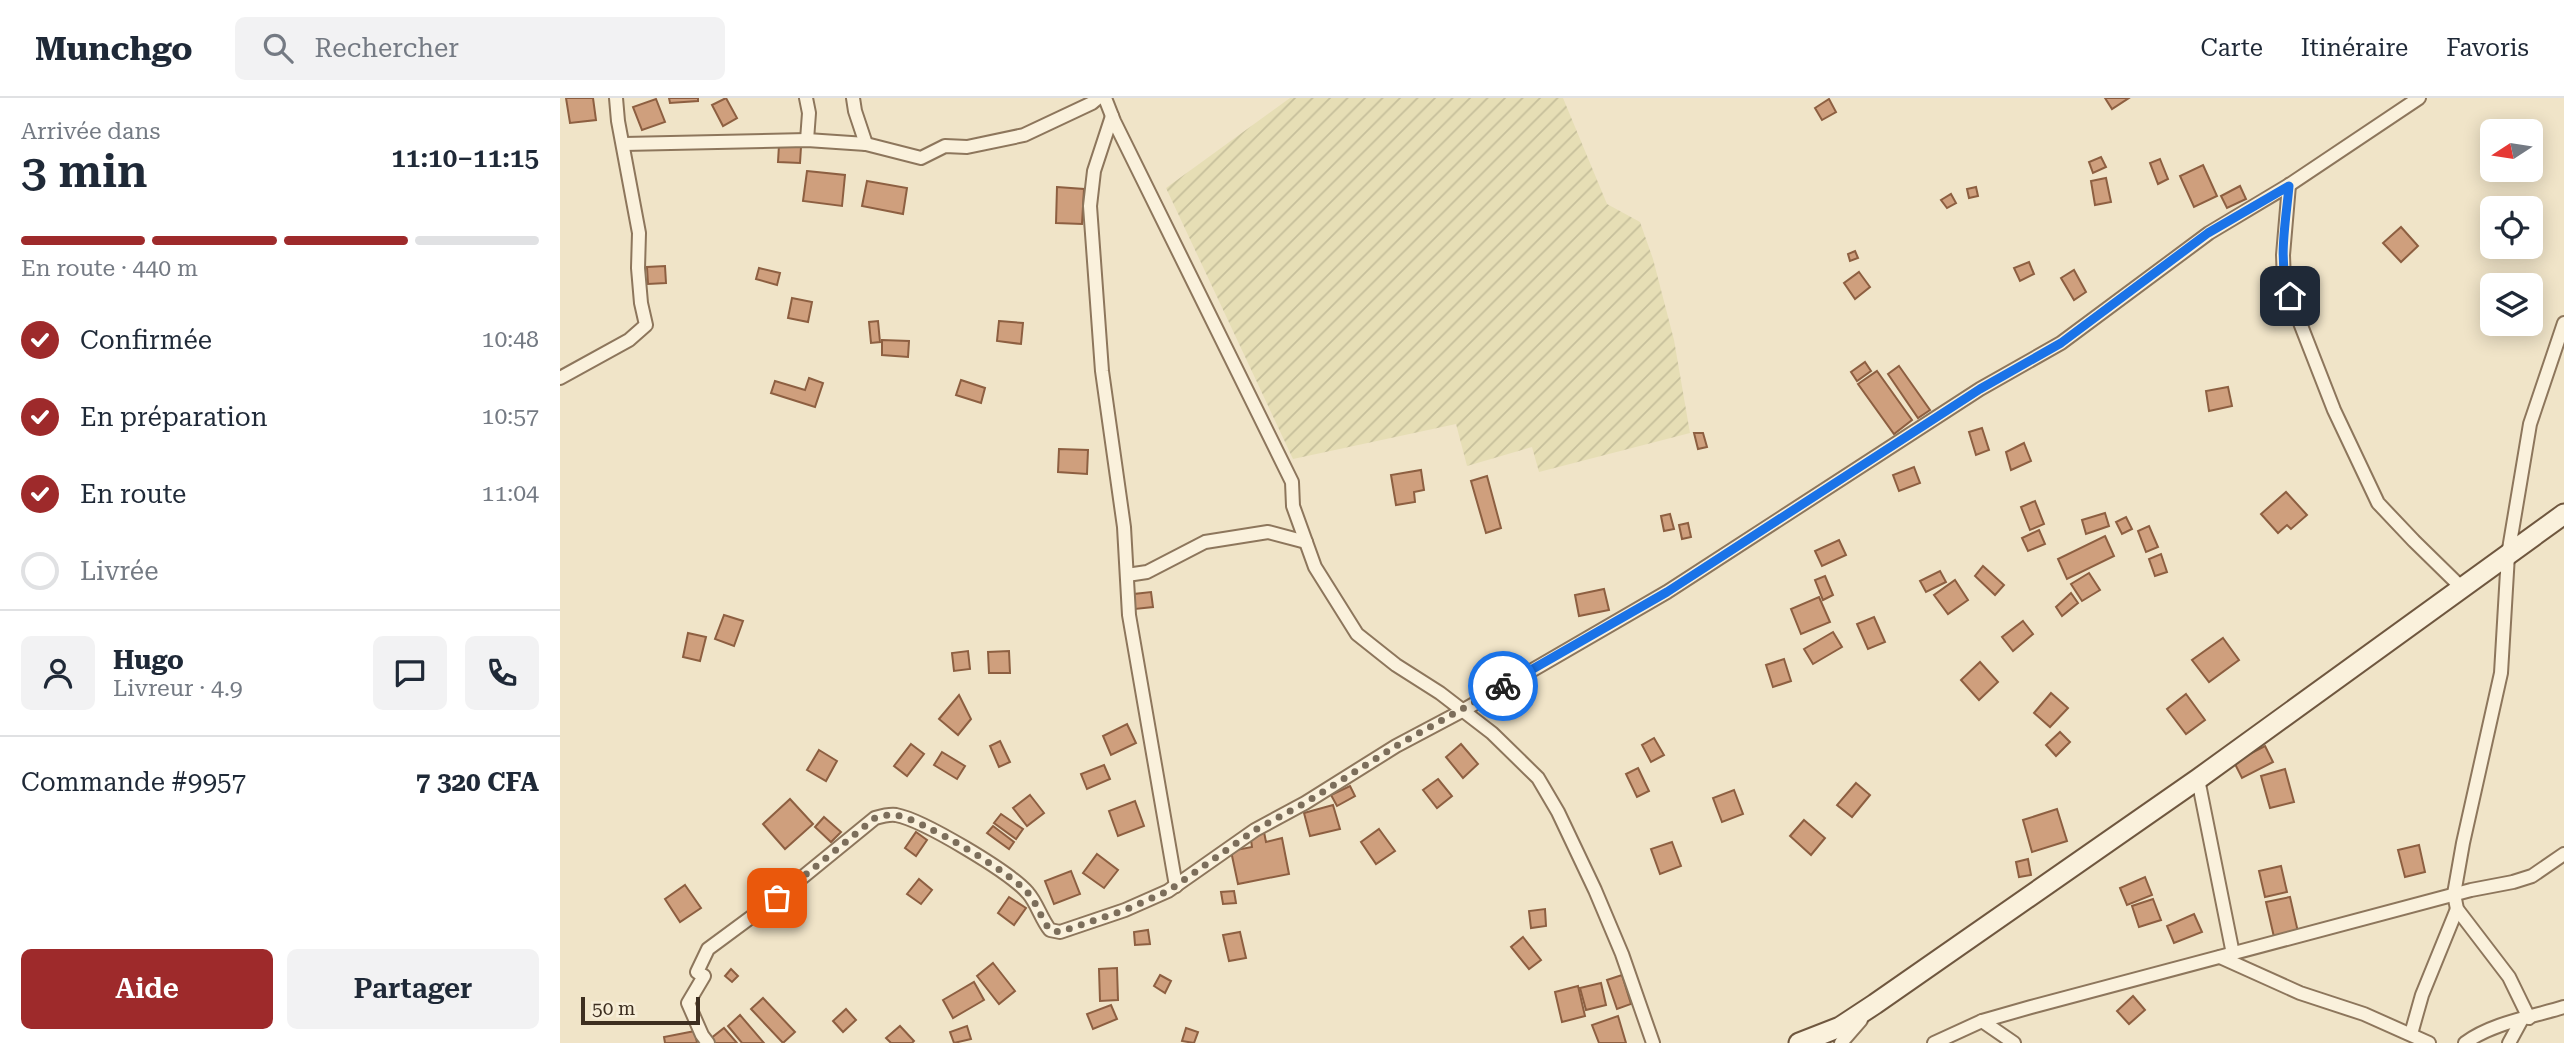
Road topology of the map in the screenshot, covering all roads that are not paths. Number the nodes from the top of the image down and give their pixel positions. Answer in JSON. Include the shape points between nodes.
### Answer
{"nodes":[{"id":1,"x":616,"y":98,"type":"edge"},
{"id":2,"x":806,"y":98,"type":"edge"},
{"id":3,"x":853,"y":98,"type":"edge"},
{"id":4,"x":1098,"y":98,"type":"edge"},
{"id":5,"x":1105,"y":98,"type":"edge"},
{"id":6,"x":2419,"y":98,"type":"edge"},
{"id":7,"x":1112,"y":116,"type":"junction"},
{"id":8,"x":807,"y":140,"type":"junction"},
{"id":9,"x":624,"y":144,"type":"junction"},
{"id":10,"x":866,"y":144,"type":"junction"},
{"id":11,"x":2289,"y":186,"type":"junction"},
{"id":12,"x":2564,"y":323,"type":"edge"},
{"id":13,"x":560,"y":378,"type":"edge"},
{"id":14,"x":2564,"y":514,"type":"edge"},
{"id":15,"x":1306,"y":542,"type":"junction"},
{"id":16,"x":2508,"y":555,"type":"junction"},
{"id":17,"x":1127,"y":575,"type":"junction"},
{"id":18,"x":2462,"y":588,"type":"junction"},
{"id":19,"x":1462,"y":710,"type":"junction"},
{"id":20,"x":2198,"y":779,"type":"junction"},
{"id":21,"x":2564,"y":854,"type":"edge"},
{"id":22,"x":1176,"y":886,"type":"junction"},
{"id":23,"x":2454,"y":894,"type":"junction"},
{"id":24,"x":2457,"y":909,"type":"junction"},
{"id":25,"x":2227,"y":956,"type":"junction"},
{"id":26,"x":1875,"y":1004,"type":"junction"},
{"id":27,"x":2564,"y":1007,"type":"edge"},
{"id":28,"x":2525,"y":1019,"type":"junction"},
{"id":29,"x":1982,"y":1021,"type":"junction"},
{"id":30,"x":2411,"y":1034,"type":"junction"},
{"id":31,"x":708,"y":1043,"type":"edge"},
{"id":32,"x":1653,"y":1043,"type":"edge"},
{"id":33,"x":1799,"y":1043,"type":"edge"},
{"id":34,"x":1844,"y":1043,"type":"edge"},
{"id":35,"x":1934,"y":1043,"type":"edge"},
{"id":36,"x":2014,"y":1043,"type":"edge"},
{"id":37,"x":2429,"y":1043,"type":"edge"},
{"id":38,"x":2465,"y":1043,"type":"edge"},
{"id":39,"x":2509,"y":1043,"type":"edge"}],
"edges":[{"from":1,"to":9,"type":"street"},
{"from":2,"to":8,"type":"street"},
{"from":3,"to":10,"type":"street"},
{"from":4,"to":10,"type":"street","via":[[1024,135],[967,147],[945,146],[921,158]]},
{"from":5,"to":7,"type":"street"},
{"from":6,"to":11,"type":"street"},
{"from":7,"to":15,"type":"street","via":[[1292,482],[1293,506]]},
{"from":7,"to":17,"type":"street","via":[[1094,171],[1090,206],[1102,371]]},
{"from":8,"to":9,"type":"street"},
{"from":8,"to":10,"type":"street"},
{"from":9,"to":13,"type":"street","via":[[639,233],[638,268],[646,325],[629,340]]},
{"from":11,"to":18,"type":"street","via":[[2284,282],[2334,410],[2378,503]]},
{"from":11,"to":19,"type":"street","via":[[2208,233],[2061,343],[1980,389],[1667,592]]},
{"from":12,"to":16,"type":"street","via":[[2530,424]]},
{"from":14,"to":16,"type":"street"},
{"from":15,"to":17,"type":"street","via":[[1268,532],[1205,542],[1147,572]]},
{"from":15,"to":19,"type":"street","via":[[1315,567],[1357,634]]},
{"from":16,"to":18,"type":"street"},
{"from":16,"to":23,"type":"street","via":[[2501,673]]},
{"from":17,"to":22,"type":"street","via":[[1129,615]]},
{"from":18,"to":20,"type":"street"},
{"from":19,"to":22,"type":"street","via":[[1255,830]]},
{"from":19,"to":32,"type":"street","via":[[1538,778],[1558,812],[1622,954]]},
{"from":20,"to":25,"type":"street"},
{"from":20,"to":26,"type":"street"},
{"from":21,"to":23,"type":"street","via":[[2532,876]]},
{"from":22,"to":31,"type":"street","via":[[1125,910],[1060,932],[1050,930],[1028,893],[1002,873],[899,816],[875,818],[708,949],[697,972],[704,976],[688,1003]]},
{"from":23,"to":24,"type":"street"},
{"from":23,"to":25,"type":"street"},
{"from":24,"to":28,"type":"street","via":[[2509,976]]},
{"from":24,"to":30,"type":"street"},
{"from":25,"to":29,"type":"street"},
{"from":25,"to":30,"type":"street","via":[[2300,993]]},
{"from":26,"to":33,"type":"street","via":[[1840,1027]]},
{"from":26,"to":34,"type":"street"},
{"from":27,"to":28,"type":"street"},
{"from":28,"to":38,"type":"street"},
{"from":28,"to":39,"type":"street"},
{"from":29,"to":35,"type":"street"},
{"from":29,"to":36,"type":"street"},
{"from":30,"to":37,"type":"street"}]}
